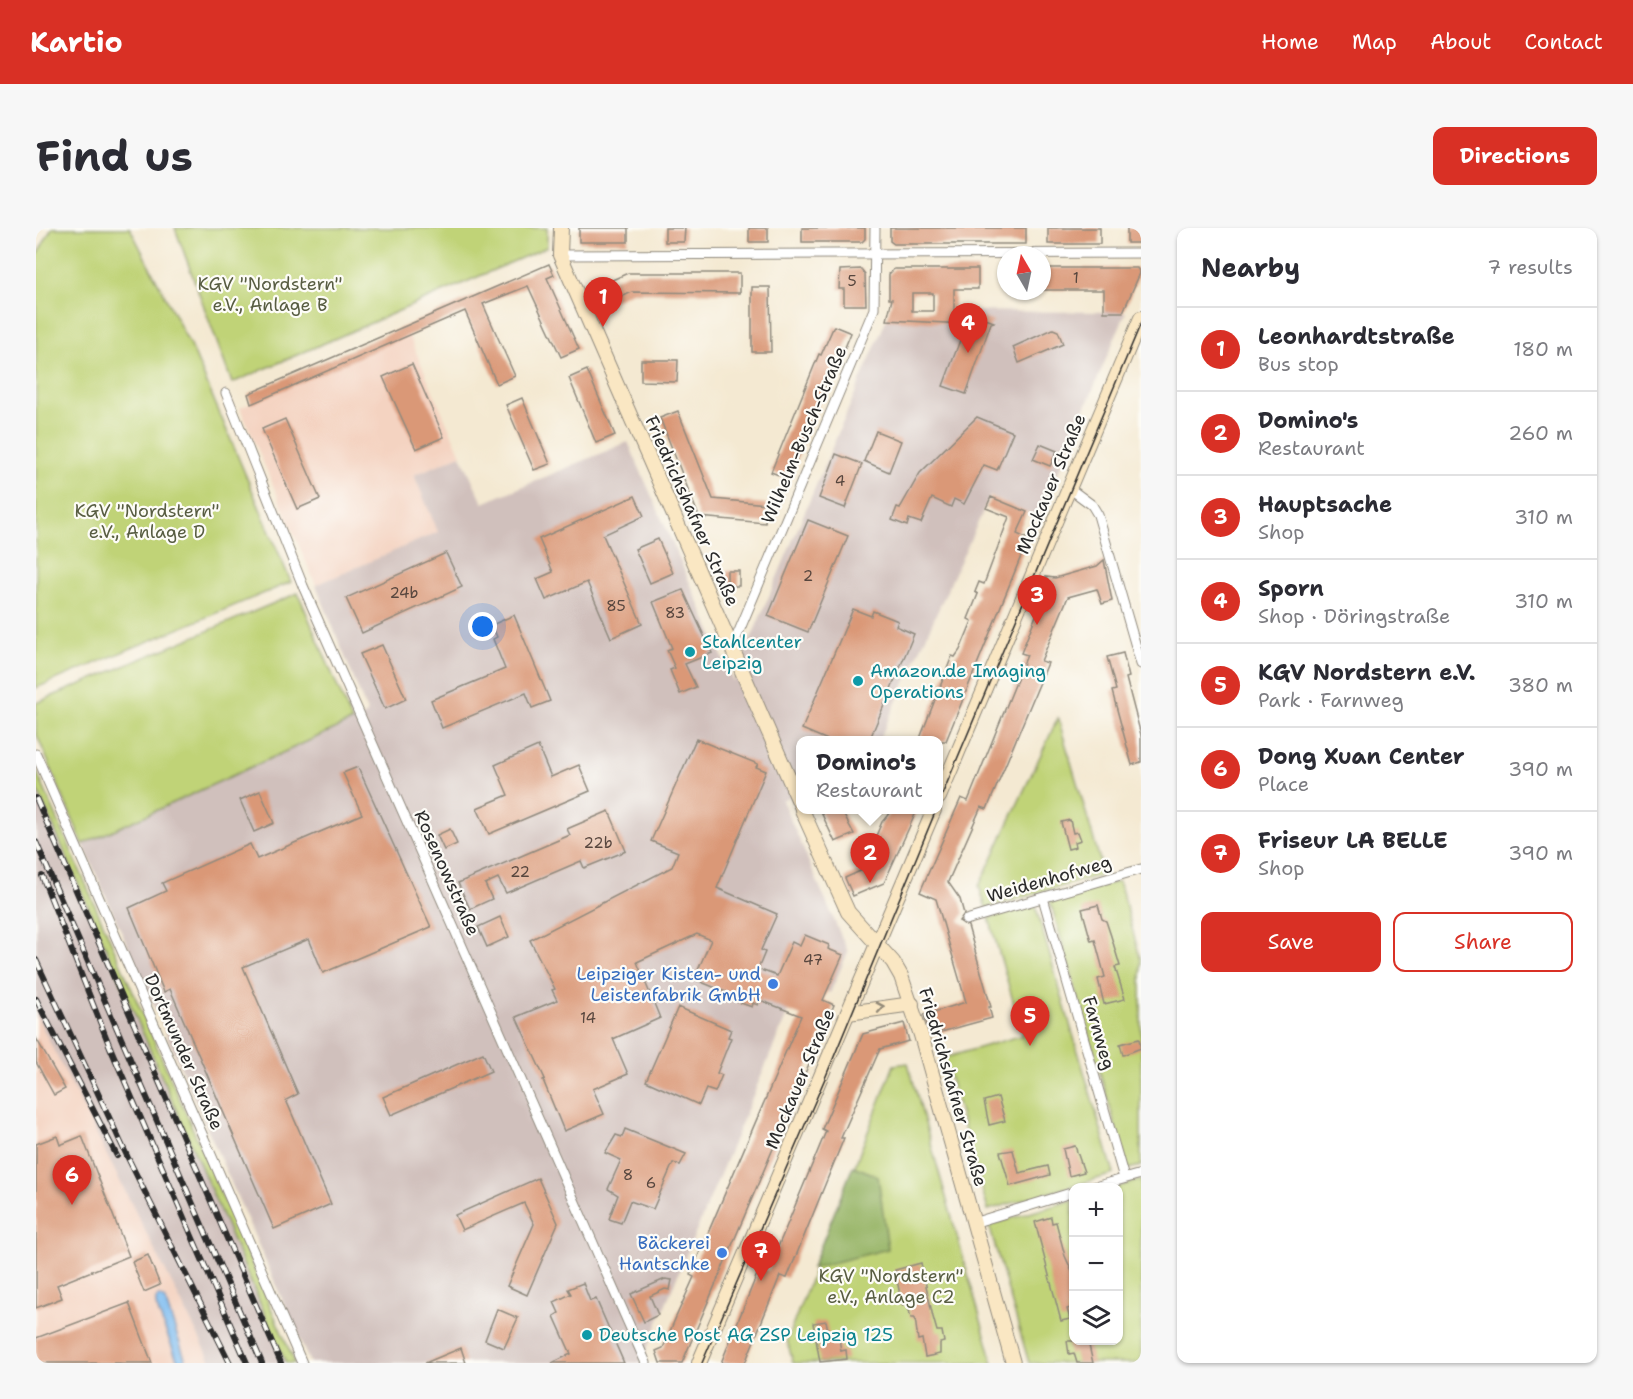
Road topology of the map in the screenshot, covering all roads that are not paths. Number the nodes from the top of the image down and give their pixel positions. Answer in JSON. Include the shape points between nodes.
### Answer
{"nodes":[{"id":1,"x":561,"y":228,"type":"edge"},
{"id":2,"x":875,"y":228,"type":"edge"},
{"id":3,"x":1141,"y":254,"type":"edge"},
{"id":4,"x":560,"y":255,"type":"junction"},
{"id":5,"x":875,"y":256,"type":"junction"},
{"id":6,"x":1141,"y":318,"type":"edge"},
{"id":7,"x":1138,"y":332,"type":"edge"},
{"id":8,"x":226,"y":393,"type":"dead end"},
{"id":9,"x":1069,"y":488,"type":"junction"},
{"id":10,"x":1130,"y":625,"type":"junction"},
{"id":11,"x":1141,"y":625,"type":"edge"},
{"id":12,"x":732,"y":648,"type":"junction"},
{"id":13,"x":1141,"y":664,"type":"edge"},
{"id":14,"x":36,"y":754,"type":"edge"},
{"id":15,"x":943,"y":787,"type":"edge"},
{"id":16,"x":796,"y":794,"type":"edge"},
{"id":17,"x":805,"y":814,"type":"edge"},
{"id":18,"x":932,"y":814,"type":"edge"},
{"id":19,"x":1141,"y":869,"type":"edge"},
{"id":20,"x":1043,"y":898,"type":"junction"},
{"id":21,"x":966,"y":920,"type":"dead end"},
{"id":22,"x":876,"y":944,"type":"junction"},
{"id":23,"x":912,"y":1004,"type":"junction"},
{"id":24,"x":848,"y":1013,"type":"junction"},
{"id":25,"x":1141,"y":1173,"type":"edge"},
{"id":26,"x":1124,"y":1179,"type":"junction"},
{"id":27,"x":1109,"y":1183,"type":"edge"},
{"id":28,"x":1069,"y":1193,"type":"edge"},
{"id":29,"x":973,"y":1222,"type":"junction"},
{"id":30,"x":302,"y":1363,"type":"edge"},
{"id":31,"x":646,"y":1363,"type":"edge"},
{"id":32,"x":699,"y":1363,"type":"edge"},
{"id":33,"x":1013,"y":1363,"type":"edge"}],
"edges":[{"from":1,"to":4,"type":"main road","name":"Friedrichshafner Straße"},
{"from":2,"to":5,"type":"street","name":"Wilhelm-Busch-Straße"},
{"from":3,"to":5,"type":"street"},
{"from":4,"to":5,"type":"street"},
{"from":4,"to":12,"type":"main road","name":"Friedrichshafner Straße"},
{"from":5,"to":12,"type":"street","name":"Wilhelm-Busch-Straße","via":[[874,309]]},
{"from":6,"to":7,"type":"main road","name":"Mockauer Straße"},
{"from":7,"to":9,"type":"main road","name":"Mockauer Straße"},
{"from":8,"to":31,"type":"street","name":"Rosenowstraße","via":[[303,586]]},
{"from":9,"to":10,"type":"street","via":[[1084,497],[1098,515]]},
{"from":9,"to":15,"type":"main road","name":"Mockauer Straße"},
{"from":10,"to":11,"type":"street"},
{"from":10,"to":13,"type":"street"},
{"from":12,"to":16,"type":"main road","name":"Friedrichshafner Straße"},
{"from":14,"to":30,"type":"street","name":"Dortmunder Straße"},
{"from":17,"to":22,"type":"main road","name":"Friedrichshafner Straße","via":[[842,902]]},
{"from":18,"to":22,"type":"main road","name":"Mockauer Straße"},
{"from":19,"to":20,"type":"street","name":"Weidenhofweg"},
{"from":20,"to":21,"type":"street","name":"Weidenhofweg"},
{"from":20,"to":26,"type":"street","name":"Farnweg"},
{"from":22,"to":23,"type":"main road","name":"Friedrichshafner Straße","via":[[901,976]]},
{"from":22,"to":24,"type":"main road","name":"Mockauer Straße"},
{"from":24,"to":23,"type":"main road","one_way":true},
{"from":23,"to":29,"type":"main road","name":"Friedrichshafner Straße"},
{"from":24,"to":32,"type":"main road","name":"Mockauer Straße"},
{"from":25,"to":26,"type":"street"},
{"from":26,"to":27,"type":"street"},
{"from":28,"to":29,"type":"street"},
{"from":29,"to":33,"type":"main road","name":"Friedrichshafner Straße"}]}
